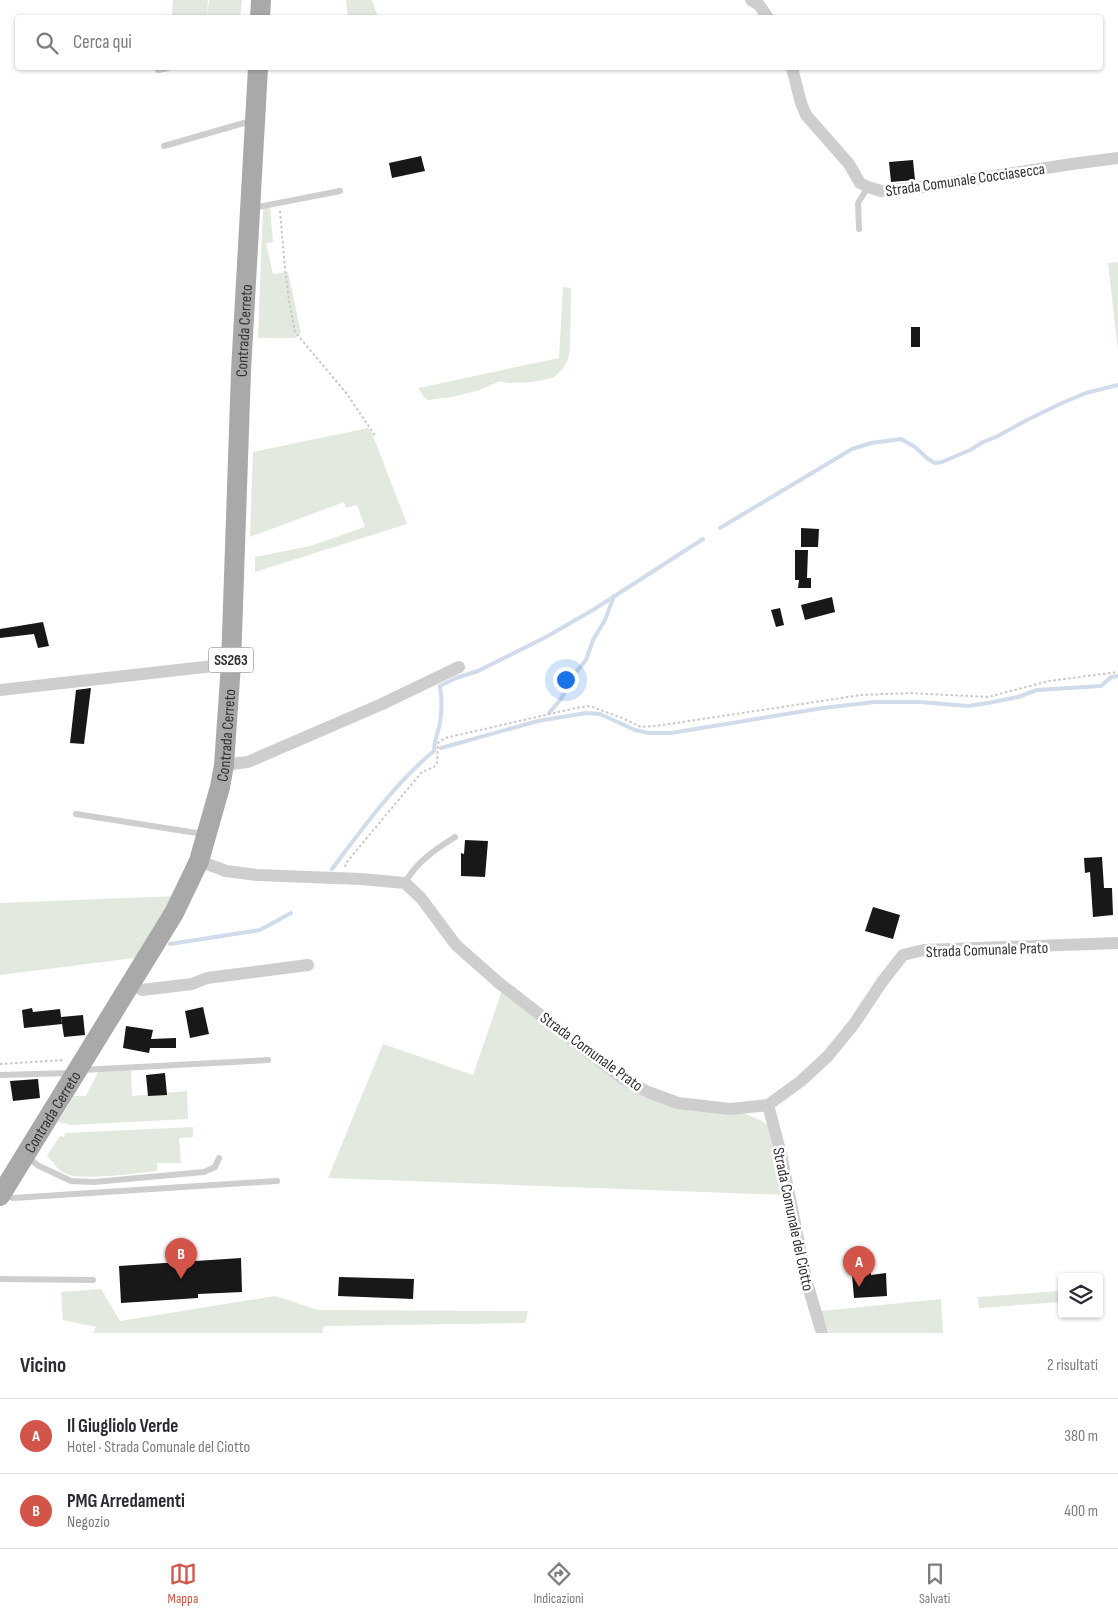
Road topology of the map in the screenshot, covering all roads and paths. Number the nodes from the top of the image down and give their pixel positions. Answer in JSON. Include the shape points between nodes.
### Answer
{"nodes":[{"id":1,"x":261,"y":0,"type":"edge"},
{"id":2,"x":751,"y":0,"type":"edge"},
{"id":3,"x":260,"y":15,"type":"edge"},
{"id":4,"x":766,"y":15,"type":"edge"},
{"id":5,"x":258,"y":70,"type":"edge"},
{"id":6,"x":793,"y":70,"type":"edge"},
{"id":7,"x":255,"y":120,"type":"junction"},
{"id":8,"x":164,"y":146,"type":"dead end"},
{"id":9,"x":1118,"y":158,"type":"edge"},
{"id":10,"x":868,"y":188,"type":"junction"},
{"id":11,"x":340,"y":192,"type":"dead end"},
{"id":12,"x":279,"y":203,"type":"junction"},
{"id":13,"x":250,"y":209,"type":"junction"},
{"id":14,"x":859,"y":229,"type":"dead end"},
{"id":15,"x":376,"y":438,"type":"dead end"},
{"id":16,"x":230,"y":664,"type":"junction"},
{"id":17,"x":459,"y":667,"type":"dead end"},
{"id":18,"x":1118,"y":672,"type":"edge"},
{"id":19,"x":0,"y":690,"type":"edge"},
{"id":20,"x":224,"y":765,"type":"junction"},
{"id":21,"x":76,"y":814,"type":"dead end"},
{"id":22,"x":207,"y":835,"type":"junction"},
{"id":23,"x":455,"y":836,"type":"dead end"},
{"id":24,"x":200,"y":862,"type":"junction"},
{"id":25,"x":343,"y":878,"type":"junction"},
{"id":26,"x":405,"y":883,"type":"junction"},
{"id":27,"x":1118,"y":943,"type":"edge"},
{"id":28,"x":308,"y":965,"type":"dead end"},
{"id":29,"x":130,"y":984,"type":"junction"},
{"id":30,"x":268,"y":1060,"type":"dead end"},
{"id":31,"x":0,"y":1064,"type":"edge"},
{"id":32,"x":79,"y":1067,"type":"junction"},
{"id":33,"x":0,"y":1075,"type":"edge"},
{"id":34,"x":768,"y":1105,"type":"junction"},
{"id":35,"x":24,"y":1156,"type":"junction"},
{"id":36,"x":218,"y":1158,"type":"dead end"},
{"id":37,"x":277,"y":1181,"type":"dead end"},
{"id":38,"x":1,"y":1195,"type":"edge"},
{"id":39,"x":0,"y":1279,"type":"edge"},
{"id":40,"x":93,"y":1280,"type":"dead end"},
{"id":41,"x":822,"y":1333,"type":"edge"}],
"edges":[{"from":1,"to":3,"type":"main road"},
{"from":2,"to":4,"type":"street"},
{"from":5,"to":7,"type":"main road","name":"Contrada Cerreto","number":"SS263"},
{"from":6,"to":10,"type":"street","name":"Strada Comunale Cocciasecca","via":[[806,115],[849,164],[860,183]]},
{"from":7,"to":8,"type":"lane"},
{"from":7,"to":13,"type":"main road","name":"Contrada Cerreto","number":"SS263"},
{"from":9,"to":10,"type":"street","name":"Strada Comunale Cocciasecca","via":[[923,187],[881,191]]},
{"from":10,"to":14,"type":"lane","via":[[858,203]]},
{"from":11,"to":12,"type":"lane"},
{"from":12,"to":13,"type":"lane"},
{"from":12,"to":15,"type":"path","via":[[295,332],[347,394]]},
{"from":13,"to":16,"type":"main road","name":"Contrada Cerreto","number":"SS263"},
{"from":16,"to":19,"type":"street"},
{"from":16,"to":20,"type":"main road","name":"Contrada Cerreto","number":"SS263"},
{"from":17,"to":20,"type":"street","via":[[248,762]]},
{"from":18,"to":25,"type":"path","via":[[1049,681],[988,697],[910,693],[861,695],[641,727],[590,706],[445,738],[438,743],[437,763],[422,772],[346,862]]},
{"from":20,"to":22,"type":"main road","name":"Contrada Cerreto","number":"SS263"},
{"from":21,"to":22,"type":"lane"},
{"from":22,"to":24,"type":"main road","name":"Contrada Cerreto","number":"SS263"},
{"from":23,"to":26,"type":"lane","via":[[431,853]]},
{"from":24,"to":25,"type":"street","via":[[226,871],[249,874]]},
{"from":24,"to":29,"type":"main road","name":"Contrada Cerreto","number":"SS263","via":[[174,913]]},
{"from":25,"to":26,"type":"street"},
{"from":26,"to":34,"type":"street","name":"Strada Comunale Prato","via":[[421,898],[456,945],[499,983],[622,1078],[678,1103],[730,1110]]},
{"from":27,"to":34,"type":"street","name":"Strada Comunale Prato","via":[[924,950],[903,955],[828,1056],[802,1081]]},
{"from":28,"to":29,"type":"street","via":[[142,990]]},
{"from":29,"to":32,"type":"main road","name":"Contrada Cerreto","number":"SS263"},
{"from":30,"to":32,"type":"lane"},
{"from":31,"to":32,"type":"path"},
{"from":32,"to":33,"type":"lane"},
{"from":32,"to":35,"type":"main road","name":"Contrada Cerreto","number":"SS263"},
{"from":34,"to":41,"type":"street","name":"Strada Comunale del Ciotto","via":[[807,1283]]},
{"from":35,"to":36,"type":"lane","via":[[71,1181],[94,1182],[204,1172],[214,1167]]},
{"from":35,"to":38,"type":"main road","name":"Contrada Cerreto","number":"SS263"},
{"from":37,"to":38,"type":"lane","via":[[13,1198]]},
{"from":39,"to":40,"type":"lane"}]}
